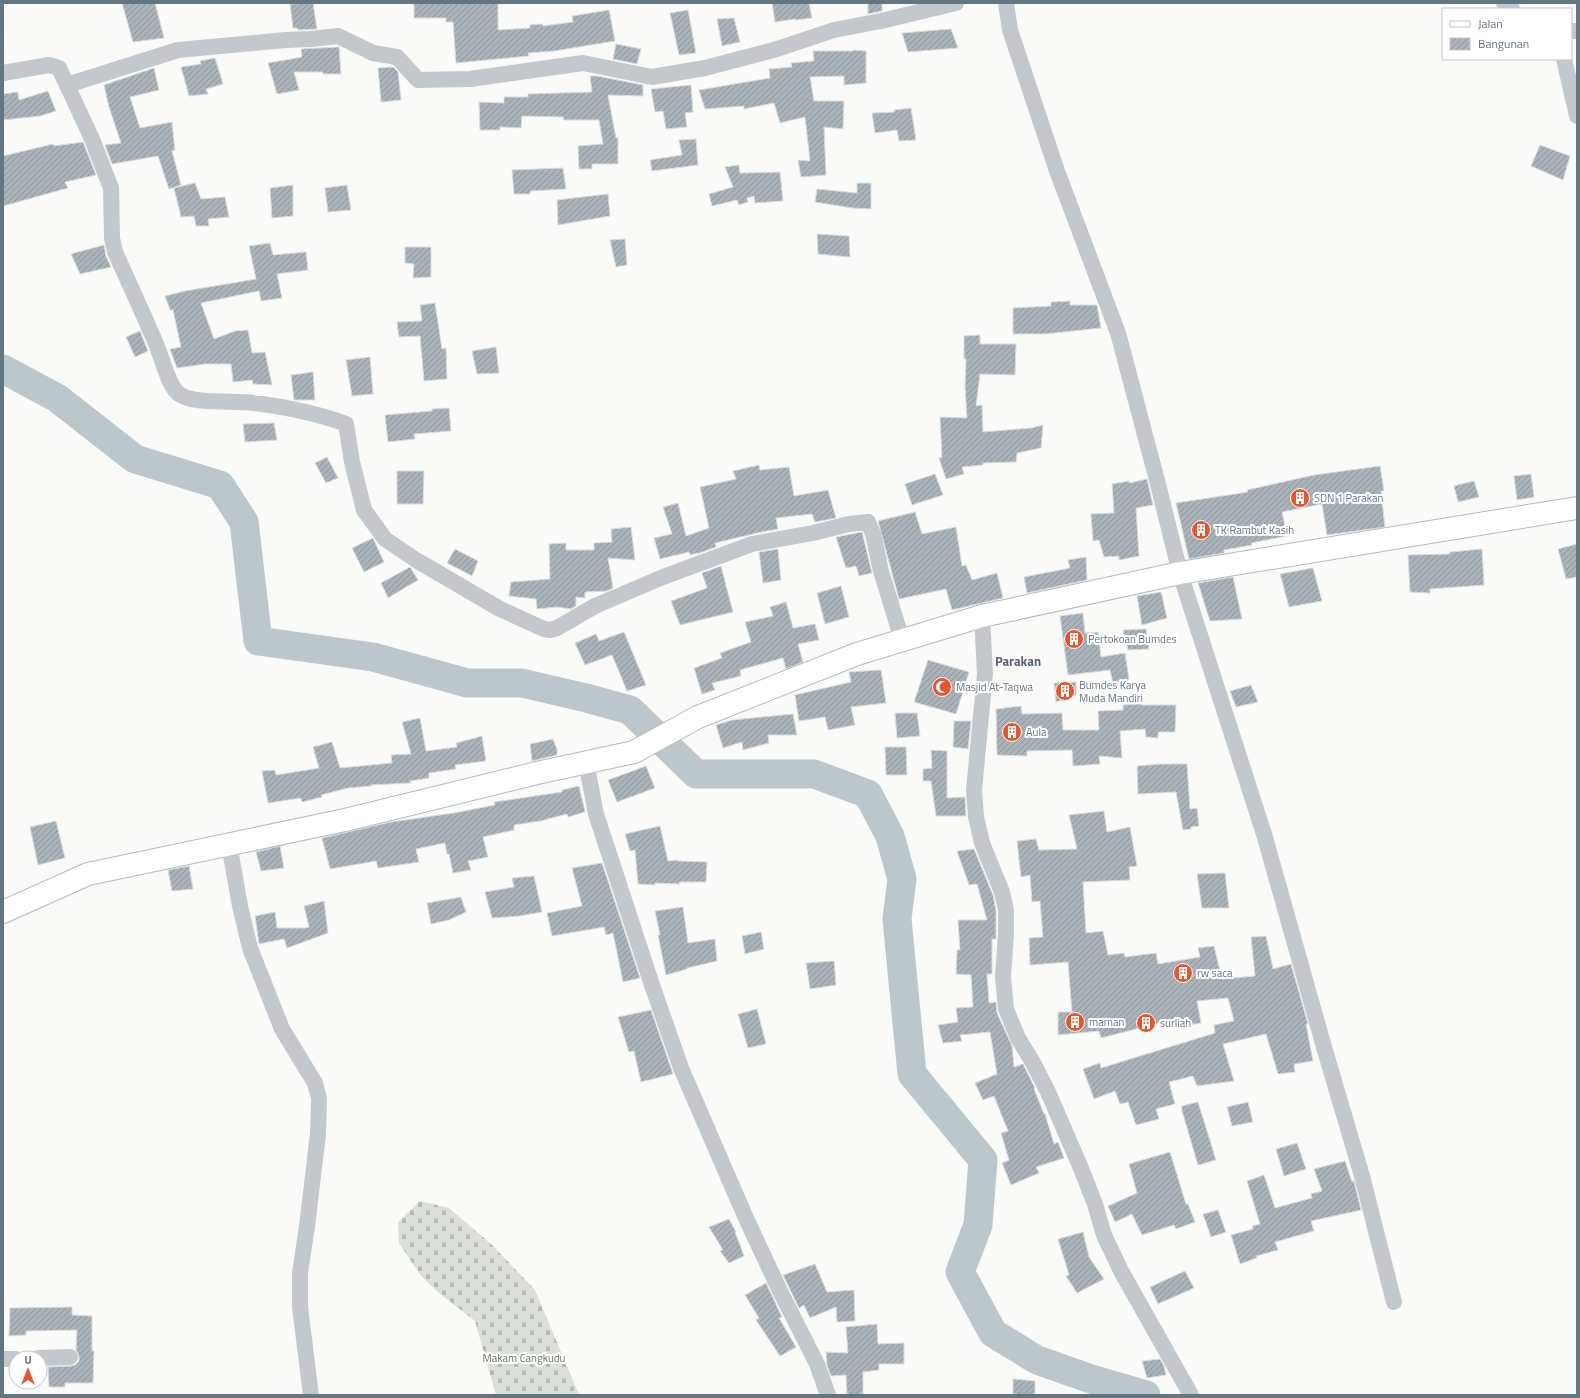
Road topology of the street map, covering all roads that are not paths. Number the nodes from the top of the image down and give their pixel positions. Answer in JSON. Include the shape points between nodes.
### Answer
{"nodes":[{"id":1,"x":956,"y":3,"type":"edge"},
{"id":2,"x":1006,"y":3,"type":"edge"},
{"id":3,"x":1564,"y":60,"type":"edge"},
{"id":4,"x":3,"y":74,"type":"edge"},
{"id":5,"x":67,"y":85,"type":"junction"},
{"id":6,"x":1577,"y":116,"type":"edge"},
{"id":7,"x":1577,"y":508,"type":"edge"},
{"id":8,"x":1180,"y":573,"type":"junction"},
{"id":9,"x":982,"y":616,"type":"junction"},
{"id":10,"x":902,"y":640,"type":"junction"},
{"id":11,"x":586,"y":762,"type":"junction"},
{"id":12,"x":229,"y":844,"type":"junction"},
{"id":13,"x":3,"y":912,"type":"edge"},
{"id":14,"x":1394,"y":1302,"type":"dead end"},
{"id":15,"x":70,"y":1357,"type":"dead end"},
{"id":16,"x":48,"y":1358,"type":"edge"},
{"id":17,"x":311,"y":1395,"type":"edge"},
{"id":18,"x":828,"y":1395,"type":"edge"},
{"id":19,"x":1191,"y":1395,"type":"edge"}],
"edges":[{"from":1,"to":5,"type":"street","via":[[834,30],[777,49],[705,68],[652,77],[583,63],[470,78],[418,80],[397,57],[373,53],[338,36],[178,50]]},
{"from":2,"to":8,"type":"street","via":[[1010,30],[1057,171],[1118,333]]},
{"from":3,"to":6,"type":"street"},
{"from":4,"to":5,"type":"street","via":[[49,65],[59,68]]},
{"from":5,"to":10,"type":"street","via":[[111,188],[115,252],[173,387],[179,394],[192,399],[296,409],[346,424],[364,510],[385,538],[416,560],[500,609],[550,630],[564,625],[595,606],[663,577],[752,544],[868,522]]},
{"from":7,"to":8,"type":"street"},
{"from":8,"to":9,"type":"street"},
{"from":8,"to":14,"type":"street","via":[[1264,834],[1362,1176]]},
{"from":9,"to":10,"type":"street"},
{"from":9,"to":19,"type":"street","via":[[985,674],[974,790],[982,843],[1002,892],[1006,910],[1003,976],[1006,1009],[1018,1038],[1048,1092],[1095,1204],[1104,1235],[1121,1271]]},
{"from":10,"to":11,"type":"street","via":[[857,654],[712,711],[634,752]]},
{"from":11,"to":12,"type":"street","via":[[345,820]]},
{"from":11,"to":18,"type":"street","via":[[596,814],[681,1068],[745,1216],[817,1364]]},
{"from":12,"to":13,"type":"street","via":[[88,874]]},
{"from":12,"to":17,"type":"street","via":[[250,948],[282,1030],[315,1083],[319,1098],[318,1134],[300,1273],[300,1307]]},
{"from":15,"to":16,"type":"street"}]}
